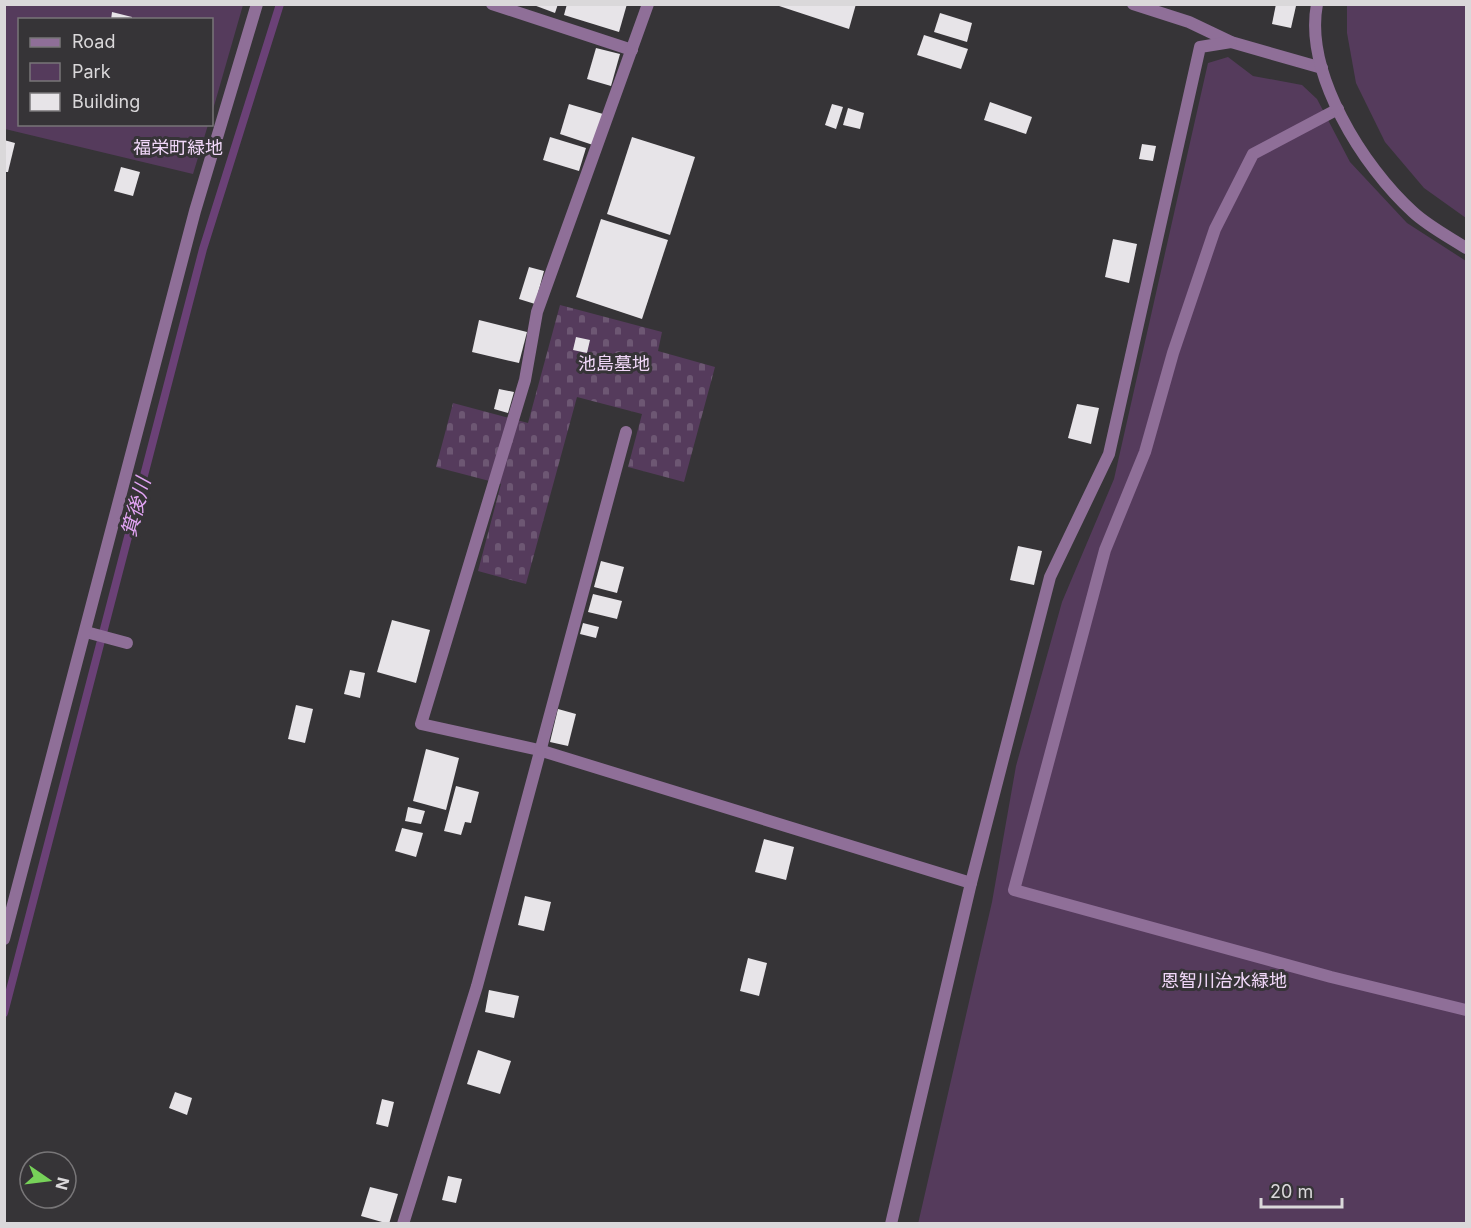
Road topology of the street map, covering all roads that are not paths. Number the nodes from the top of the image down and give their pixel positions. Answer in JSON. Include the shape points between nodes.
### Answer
{"nodes":[{"id":1,"x":257,"y":4,"type":"edge"},
{"id":2,"x":492,"y":4,"type":"edge"},
{"id":3,"x":648,"y":4,"type":"edge"},
{"id":4,"x":1134,"y":4,"type":"edge"},
{"id":5,"x":1317,"y":4,"type":"edge"},
{"id":6,"x":1231,"y":42,"type":"junction"},
{"id":7,"x":632,"y":50,"type":"junction"},
{"id":8,"x":1322,"y":68,"type":"junction"},
{"id":9,"x":1338,"y":109,"type":"junction"},
{"id":10,"x":1467,"y":248,"type":"edge"},
{"id":11,"x":626,"y":432,"type":"dead end"},
{"id":12,"x":86,"y":632,"type":"junction"},
{"id":13,"x":126,"y":643,"type":"dead end"},
{"id":14,"x":539,"y":750,"type":"junction"},
{"id":15,"x":971,"y":883,"type":"junction"},
{"id":16,"x":4,"y":939,"type":"edge"},
{"id":17,"x":1467,"y":1010,"type":"edge"},
{"id":18,"x":403,"y":1224,"type":"edge"},
{"id":19,"x":891,"y":1224,"type":"edge"}],
"edges":[{"from":1,"to":12,"type":"street","via":[[195,211]]},
{"from":2,"to":7,"type":"street"},
{"from":3,"to":7,"type":"street"},
{"from":4,"to":6,"type":"street","via":[[1189,22]]},
{"from":5,"to":8,"type":"street","via":[[1314,20]]},
{"from":6,"to":8,"type":"street"},
{"from":6,"to":15,"type":"street","via":[[1200,47],[1109,454],[1050,577]]},
{"from":7,"to":14,"type":"street","via":[[537,312],[525,380],[421,724]]},
{"from":8,"to":9,"type":"street"},
{"from":9,"to":10,"type":"street","via":[[1368,161],[1413,212]]},
{"from":9,"to":17,"type":"street","via":[[1253,154],[1215,229],[1145,452],[1105,550],[1014,890]]},
{"from":11,"to":14,"type":"street"},
{"from":12,"to":13,"type":"street"},
{"from":12,"to":16,"type":"street"},
{"from":14,"to":15,"type":"street"},
{"from":14,"to":18,"type":"street","via":[[477,986]]},
{"from":15,"to":19,"type":"street"}]}
